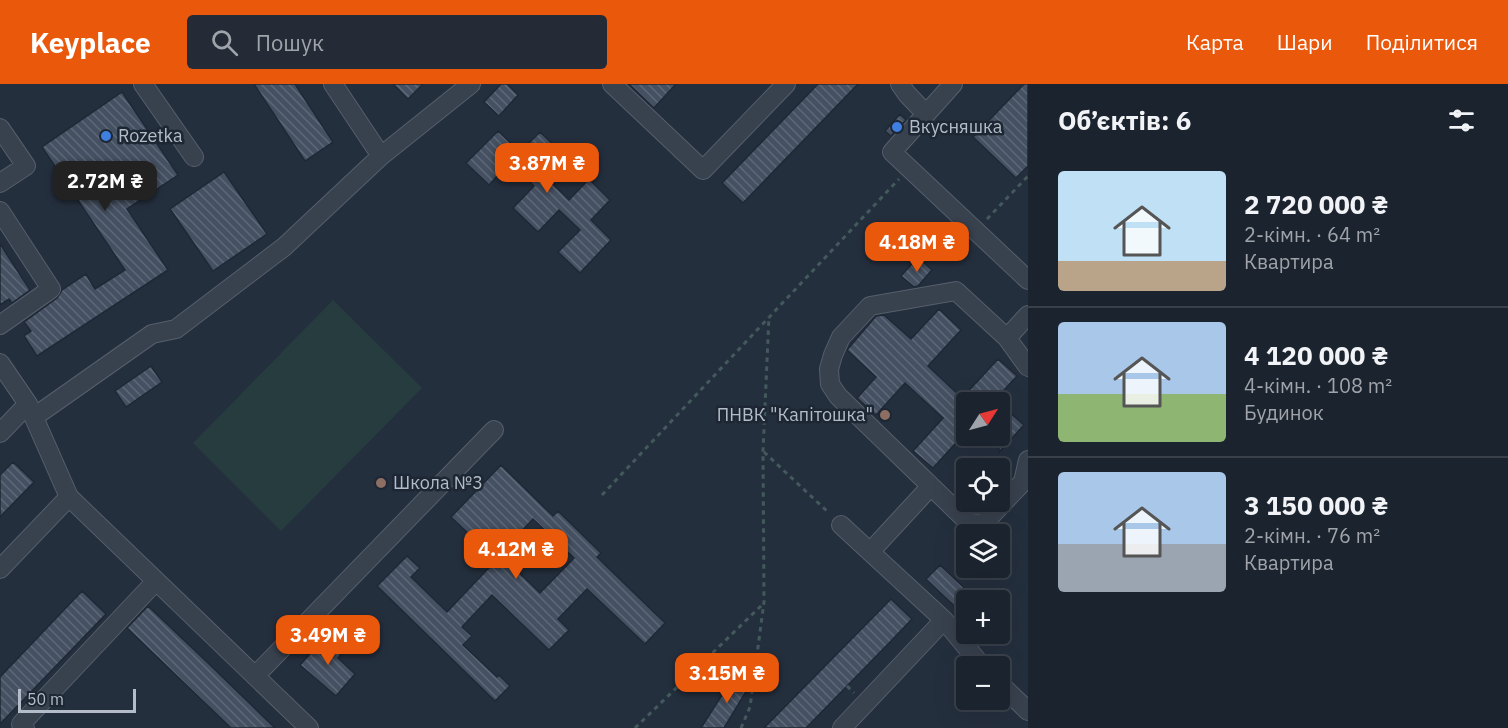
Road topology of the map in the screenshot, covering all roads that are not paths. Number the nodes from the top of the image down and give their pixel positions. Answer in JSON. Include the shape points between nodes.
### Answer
{"nodes":[{"id":1,"x":143,"y":84,"type":"edge"},
{"id":2,"x":471,"y":84,"type":"edge"},
{"id":3,"x":612,"y":84,"type":"edge"},
{"id":4,"x":786,"y":84,"type":"edge"},
{"id":5,"x":900,"y":84,"type":"edge"},
{"id":6,"x":953,"y":84,"type":"edge"},
{"id":7,"x":341,"y":87,"type":"edge"},
{"id":8,"x":926,"y":114,"type":"junction"},
{"id":9,"x":0,"y":128,"type":"edge"},
{"id":10,"x":381,"y":156,"type":"junction"},
{"id":11,"x":194,"y":157,"type":"dead end"},
{"id":12,"x":0,"y":183,"type":"edge"},
{"id":13,"x":0,"y":211,"type":"edge"},
{"id":14,"x":1028,"y":280,"type":"edge"},
{"id":15,"x":1028,"y":315,"type":"edge"},
{"id":16,"x":0,"y":324,"type":"edge"},
{"id":17,"x":1007,"y":338,"type":"junction"},
{"id":18,"x":0,"y":363,"type":"edge"},
{"id":19,"x":1028,"y":367,"type":"edge"},
{"id":20,"x":31,"y":410,"type":"junction"},
{"id":21,"x":494,"y":430,"type":"dead end"},
{"id":22,"x":0,"y":433,"type":"edge"},
{"id":23,"x":1028,"y":460,"type":"edge"},
{"id":24,"x":931,"y":486,"type":"junction"},
{"id":25,"x":69,"y":497,"type":"junction"},
{"id":26,"x":841,"y":525,"type":"road end"},
{"id":27,"x":870,"y":552,"type":"junction"},
{"id":28,"x":0,"y":568,"type":"edge"},
{"id":29,"x":156,"y":581,"type":"junction"},
{"id":30,"x":944,"y":620,"type":"junction"},
{"id":31,"x":974,"y":656,"type":"edge"},
{"id":32,"x":255,"y":676,"type":"junction"},
{"id":33,"x":1010,"y":694,"type":"edge"},
{"id":34,"x":1028,"y":711,"type":"edge"},
{"id":35,"x":25,"y":728,"type":"edge"},
{"id":36,"x":309,"y":728,"type":"edge"},
{"id":37,"x":842,"y":728,"type":"edge"}],
"edges":[{"from":1,"to":11,"type":"lane"},
{"from":2,"to":10,"type":"lane"},
{"from":3,"to":4,"type":"lane","via":[[703,170]]},
{"from":5,"to":8,"type":"lane"},
{"from":6,"to":8,"type":"lane"},
{"from":7,"to":10,"type":"lane"},
{"from":8,"to":14,"type":"lane","via":[[892,152]]},
{"from":9,"to":12,"type":"lane","via":[[26,166]]},
{"from":10,"to":20,"type":"lane","via":[[284,247],[176,329],[152,334]]},
{"from":13,"to":16,"type":"lane","via":[[51,289]]},
{"from":15,"to":17,"type":"lane"},
{"from":17,"to":19,"type":"lane"},
{"from":17,"to":24,"type":"lane","via":[[956,291],[870,306],[841,337],[829,369],[830,384]]},
{"from":18,"to":20,"type":"lane"},
{"from":20,"to":22,"type":"lane"},
{"from":20,"to":25,"type":"lane"},
{"from":21,"to":32,"type":"lane"},
{"from":23,"to":24,"type":"lane","via":[[1023,482],[983,524],[969,523]]},
{"from":24,"to":27,"type":"lane"},
{"from":25,"to":28,"type":"lane"},
{"from":25,"to":29,"type":"lane"},
{"from":26,"to":27,"type":"lane"},
{"from":27,"to":30,"type":"lane"},
{"from":29,"to":32,"type":"lane"},
{"from":29,"to":35,"type":"lane","via":[[21,724]]},
{"from":30,"to":31,"type":"lane"},
{"from":30,"to":37,"type":"lane"},
{"from":32,"to":36,"type":"lane"},
{"from":33,"to":34,"type":"lane"}]}
